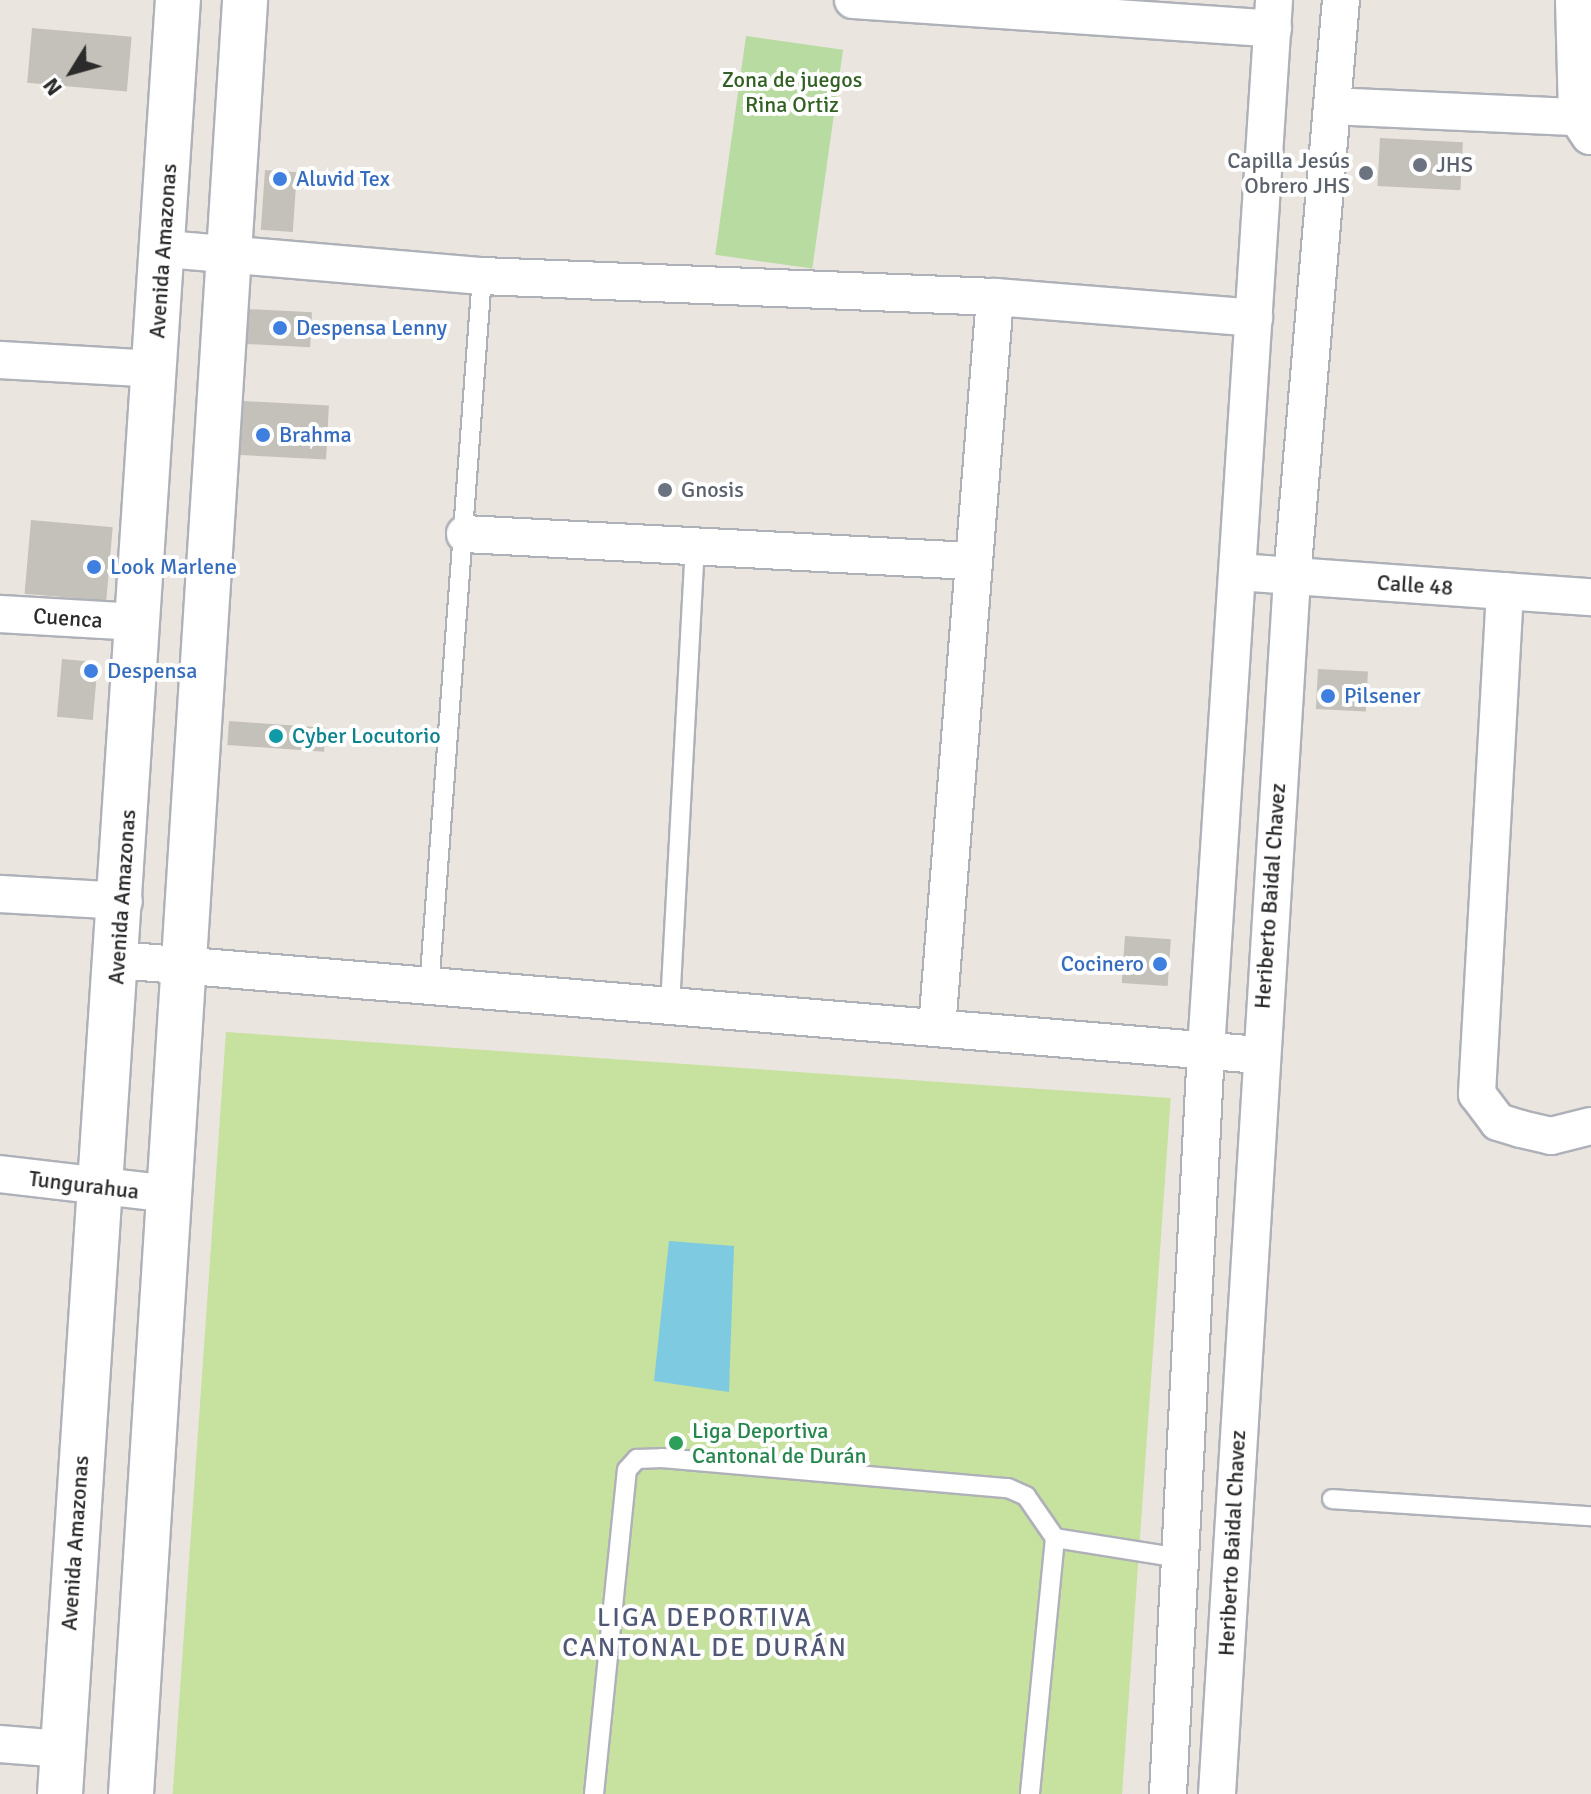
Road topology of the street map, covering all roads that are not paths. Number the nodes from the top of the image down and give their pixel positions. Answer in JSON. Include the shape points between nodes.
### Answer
{"nodes":[{"id":1,"x":178,"y":0,"type":"edge"},
{"id":2,"x":245,"y":0,"type":"edge"},
{"id":3,"x":853,"y":0,"type":"edge"},
{"id":4,"x":1341,"y":0,"type":"edge"},
{"id":5,"x":1574,"y":0,"type":"edge"},
{"id":6,"x":1273,"y":14,"type":"edge"},
{"id":7,"x":1332,"y":106,"type":"junction"},
{"id":8,"x":1584,"y":127,"type":"edge"},
{"id":9,"x":166,"y":249,"type":"junction"},
{"id":10,"x":231,"y":255,"type":"junction"},
{"id":11,"x":482,"y":276,"type":"junction"},
{"id":12,"x":995,"y":297,"type":"junction"},
{"id":13,"x":1254,"y":318,"type":"junction"},
{"id":14,"x":0,"y":360,"type":"edge"},
{"id":15,"x":154,"y":369,"type":"junction"},
{"id":16,"x":465,"y":534,"type":"junction"},
{"id":17,"x":695,"y":551,"type":"junction"},
{"id":18,"x":970,"y":561,"type":"junction"},
{"id":19,"x":1238,"y":572,"type":"junction"},
{"id":20,"x":1292,"y":577,"type":"junction"},
{"id":21,"x":1505,"y":591,"type":"junction"},
{"id":22,"x":1591,"y":597,"type":"edge"},
{"id":23,"x":0,"y":614,"type":"edge"},
{"id":24,"x":137,"y":622,"type":"junction"},
{"id":25,"x":0,"y":894,"type":"edge"},
{"id":26,"x":124,"y":901,"type":"junction"},
{"id":27,"x":118,"y":960,"type":"junction"},
{"id":28,"x":184,"y":967,"type":"junction"},
{"id":29,"x":429,"y":989,"type":"junction"},
{"id":30,"x":670,"y":1006,"type":"junction"},
{"id":31,"x":937,"y":1028,"type":"junction"},
{"id":32,"x":1206,"y":1050,"type":"junction"},
{"id":33,"x":1259,"y":1055,"type":"junction"},
{"id":34,"x":1591,"y":1126,"type":"edge"},
{"id":35,"x":0,"y":1174,"type":"edge"},
{"id":36,"x":97,"y":1189,"type":"junction"},
{"id":37,"x":169,"y":1194,"type":"junction"},
{"id":38,"x":1332,"y":1499,"type":"dead end"},
{"id":39,"x":1591,"y":1516,"type":"edge"},
{"id":40,"x":1055,"y":1538,"type":"junction"},
{"id":41,"x":1180,"y":1558,"type":"junction"},
{"id":42,"x":0,"y":1744,"type":"edge"},
{"id":43,"x":62,"y":1749,"type":"junction"},
{"id":44,"x":60,"y":1794,"type":"edge"},
{"id":45,"x":131,"y":1794,"type":"edge"},
{"id":46,"x":594,"y":1794,"type":"edge"},
{"id":47,"x":1030,"y":1794,"type":"edge"},
{"id":48,"x":1168,"y":1794,"type":"edge"},
{"id":49,"x":1217,"y":1794,"type":"edge"}],
"edges":[{"from":1,"to":9,"type":"street","name":"Avenida Amazonas"},
{"from":2,"to":10,"type":"street"},
{"from":3,"to":6,"type":"street"},
{"from":4,"to":7,"type":"street","name":"Heriberto Baidal Chavez"},
{"from":5,"to":8,"type":"street"},
{"from":6,"to":13,"type":"street"},
{"from":7,"to":8,"type":"street"},
{"from":7,"to":20,"type":"street","name":"Heriberto Baidal Chavez"},
{"from":9,"to":10,"type":"street"},
{"from":9,"to":15,"type":"street","name":"Avenida Amazonas"},
{"from":10,"to":11,"type":"street"},
{"from":10,"to":28,"type":"street"},
{"from":11,"to":12,"type":"street"},
{"from":11,"to":16,"type":"lane"},
{"from":12,"to":13,"type":"street"},
{"from":12,"to":18,"type":"street"},
{"from":13,"to":19,"type":"street"},
{"from":14,"to":15,"type":"street"},
{"from":15,"to":24,"type":"street","name":"Avenida Amazonas"},
{"from":16,"to":17,"type":"street"},
{"from":16,"to":29,"type":"lane"},
{"from":17,"to":18,"type":"street"},
{"from":17,"to":30,"type":"lane"},
{"from":18,"to":31,"type":"street"},
{"from":19,"to":20,"type":"street","name":"Calle 48"},
{"from":19,"to":32,"type":"street"},
{"from":20,"to":21,"type":"street","name":"Calle 48"},
{"from":20,"to":33,"type":"street","name":"Heriberto Baidal Chavez"},
{"from":21,"to":22,"type":"street","name":"Calle 48"},
{"from":21,"to":34,"type":"street","via":[[1477,1094],[1498,1122],[1551,1136]]},
{"from":23,"to":24,"type":"street","name":"Cuenca"},
{"from":24,"to":26,"type":"street","name":"Avenida Amazonas"},
{"from":25,"to":26,"type":"street"},
{"from":26,"to":27,"type":"street","name":"Avenida Amazonas"},
{"from":27,"to":28,"type":"street"},
{"from":27,"to":36,"type":"street","name":"Avenida Amazonas"},
{"from":28,"to":29,"type":"street"},
{"from":28,"to":37,"type":"street"},
{"from":29,"to":30,"type":"street"},
{"from":30,"to":31,"type":"street"},
{"from":31,"to":32,"type":"street"},
{"from":32,"to":33,"type":"street"},
{"from":32,"to":41,"type":"street"},
{"from":33,"to":49,"type":"street","name":"Heriberto Baidal Chavez"},
{"from":35,"to":36,"type":"street","name":"Tungurahua"},
{"from":36,"to":37,"type":"street","name":"Tungurahua"},
{"from":36,"to":43,"type":"street","name":"Avenida Amazonas"},
{"from":37,"to":45,"type":"street"},
{"from":38,"to":39,"type":"lane"},
{"from":40,"to":41,"type":"lane"},
{"from":40,"to":46,"type":"lane","via":[[1043,1512],[1008,1488],[637,1459],[627,1470]]},
{"from":40,"to":47,"type":"lane"},
{"from":41,"to":48,"type":"street"},
{"from":42,"to":43,"type":"street"},
{"from":43,"to":44,"type":"street","name":"Avenida Amazonas"}]}
